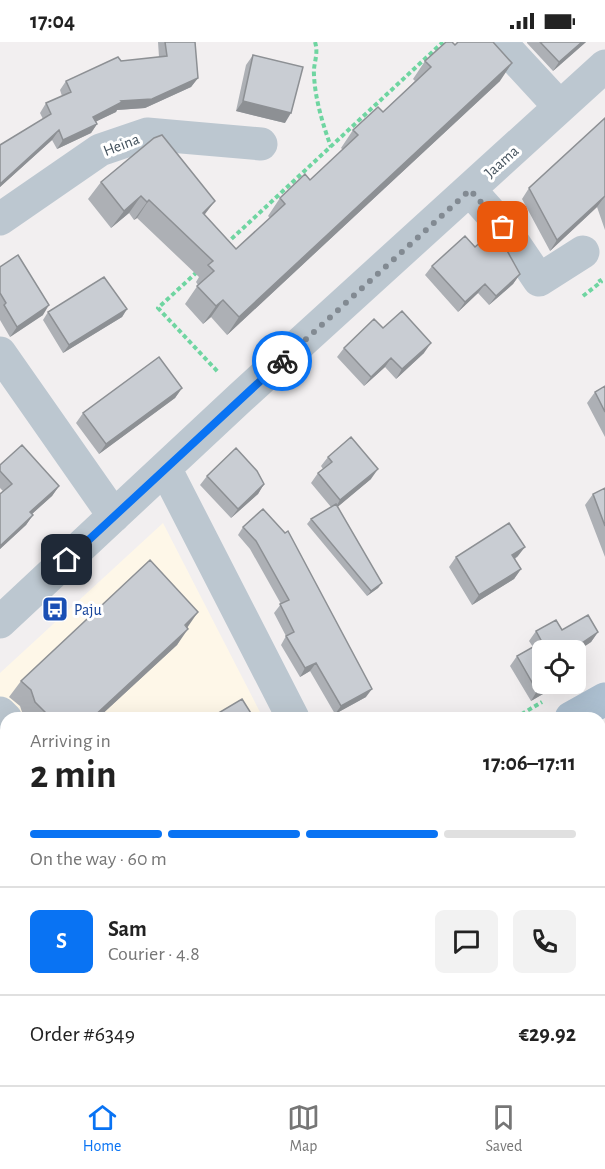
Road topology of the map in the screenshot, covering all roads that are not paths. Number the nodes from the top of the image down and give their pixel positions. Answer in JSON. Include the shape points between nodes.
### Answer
{"nodes":[{"id":1,"x":500,"y":42,"type":"edge"},
{"id":2,"x":605,"y":66,"type":"edge"},
{"id":3,"x":560,"y":107,"type":"junction"},
{"id":4,"x":261,"y":144,"type":"dead end"},
{"id":5,"x":470,"y":190,"type":"junction"},
{"id":6,"x":0,"y":219,"type":"edge"},
{"id":7,"x":583,"y":252,"type":"dead end"},
{"id":8,"x":0,"y":353,"type":"edge"},
{"id":9,"x":165,"y":468,"type":"junction"},
{"id":10,"x":114,"y":516,"type":"junction"},
{"id":11,"x":0,"y":622,"type":"edge"},
{"id":12,"x":605,"y":699,"type":"edge"},
{"id":13,"x":290,"y":712,"type":"edge"},
{"id":14,"x":582,"y":712,"type":"edge"}],
"edges":[{"from":1,"to":3,"type":"street"},
{"from":2,"to":3,"type":"street","name":"Jaama"},
{"from":3,"to":5,"type":"street","name":"Jaama"},
{"from":4,"to":6,"type":"street","name":"Heina","via":[[147,134],[100,150]]},
{"from":5,"to":7,"type":"street","via":[[503,227],[539,280]]},
{"from":5,"to":9,"type":"street","name":"Jaama"},
{"from":8,"to":10,"type":"street"},
{"from":9,"to":10,"type":"street","name":"Jaama"},
{"from":9,"to":13,"type":"street"},
{"from":10,"to":11,"type":"street","name":"Jaama"},
{"from":12,"to":14,"type":"main road"}]}
